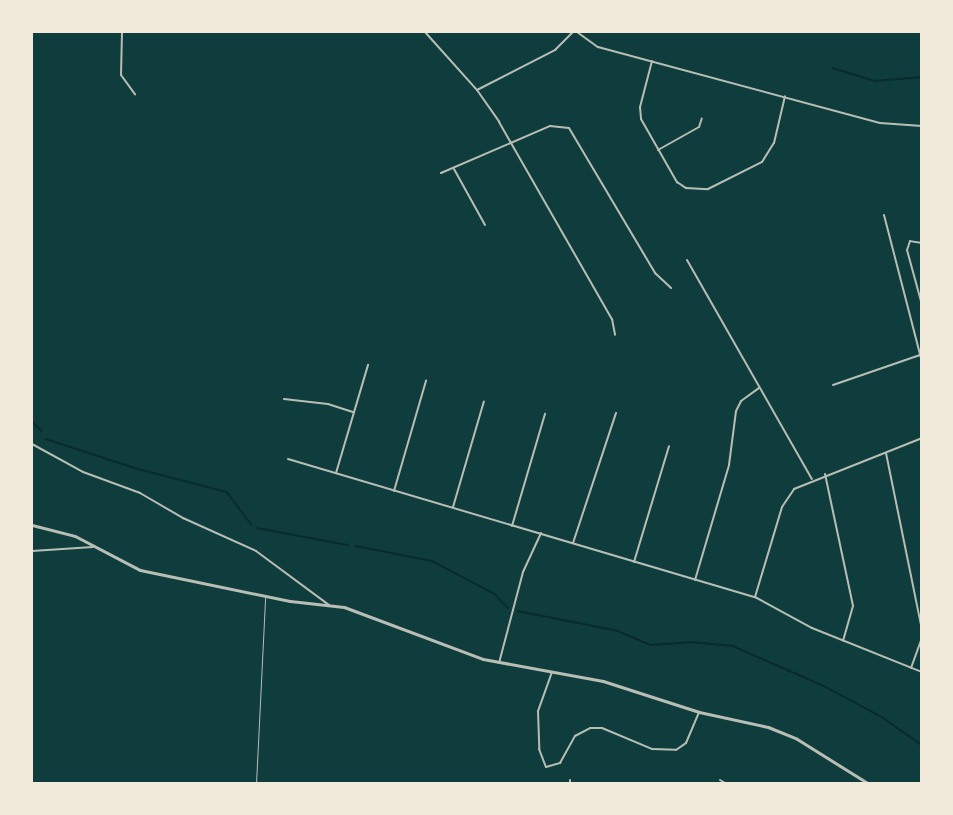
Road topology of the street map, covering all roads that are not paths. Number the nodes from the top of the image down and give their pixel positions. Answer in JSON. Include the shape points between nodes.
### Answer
{"nodes":[{"id":1,"x":122,"y":32,"type":"edge"},
{"id":2,"x":425,"y":32,"type":"edge"},
{"id":3,"x":575,"y":32,"type":"edge"},
{"id":4,"x":652,"y":61,"type":"junction"},
{"id":5,"x":477,"y":90,"type":"junction"},
{"id":6,"x":135,"y":94,"type":"dead end"},
{"id":7,"x":785,"y":96,"type":"junction"},
{"id":8,"x":702,"y":118,"type":"dead end"},
{"id":9,"x":921,"y":126,"type":"edge"},
{"id":10,"x":512,"y":144,"type":"junction"},
{"id":11,"x":658,"y":150,"type":"junction"},
{"id":12,"x":454,"y":168,"type":"junction"},
{"id":13,"x":441,"y":173,"type":"dead end"},
{"id":14,"x":884,"y":215,"type":"dead end"},
{"id":15,"x":485,"y":225,"type":"dead end"},
{"id":16,"x":921,"y":243,"type":"edge"},
{"id":17,"x":687,"y":260,"type":"dead end"},
{"id":18,"x":671,"y":288,"type":"dead end"},
{"id":19,"x":921,"y":305,"type":"edge"},
{"id":20,"x":615,"y":335,"type":"dead end"},
{"id":21,"x":920,"y":355,"type":"junction"},
{"id":22,"x":921,"y":362,"type":"edge"},
{"id":23,"x":368,"y":365,"type":"dead end"},
{"id":24,"x":426,"y":381,"type":"dead end"},
{"id":25,"x":833,"y":385,"type":"dead end"},
{"id":26,"x":760,"y":388,"type":"junction"},
{"id":27,"x":284,"y":399,"type":"dead end"},
{"id":28,"x":484,"y":401,"type":"dead end"},
{"id":29,"x":353,"y":412,"type":"junction"},
{"id":30,"x":616,"y":412,"type":"dead end"},
{"id":31,"x":545,"y":414,"type":"dead end"},
{"id":32,"x":921,"y":438,"type":"edge"},
{"id":33,"x":32,"y":444,"type":"edge"},
{"id":34,"x":669,"y":446,"type":"dead end"},
{"id":35,"x":886,"y":452,"type":"junction"},
{"id":36,"x":288,"y":459,"type":"dead end"},
{"id":37,"x":336,"y":473,"type":"junction"},
{"id":38,"x":825,"y":474,"type":"junction"},
{"id":39,"x":812,"y":479,"type":"junction"},
{"id":40,"x":394,"y":490,"type":"junction"},
{"id":41,"x":453,"y":507,"type":"junction"},
{"id":42,"x":32,"y":525,"type":"edge"},
{"id":43,"x":513,"y":526,"type":"junction"},
{"id":44,"x":541,"y":533,"type":"junction"},
{"id":45,"x":573,"y":543,"type":"junction"},
{"id":46,"x":95,"y":546,"type":"junction"},
{"id":47,"x":32,"y":551,"type":"edge"},
{"id":48,"x":634,"y":562,"type":"junction"},
{"id":49,"x":695,"y":580,"type":"junction"},
{"id":50,"x":265,"y":595,"type":"junction"},
{"id":51,"x":755,"y":597,"type":"junction"},
{"id":52,"x":329,"y":605,"type":"junction"},
{"id":53,"x":921,"y":630,"type":"edge"},
{"id":54,"x":921,"y":638,"type":"edge"},
{"id":55,"x":843,"y":641,"type":"junction"},
{"id":56,"x":499,"y":663,"type":"junction"},
{"id":57,"x":911,"y":668,"type":"junction"},
{"id":58,"x":552,"y":672,"type":"junction"},
{"id":59,"x":921,"y":672,"type":"edge"},
{"id":60,"x":699,"y":712,"type":"junction"},
{"id":61,"x":720,"y":780,"type":"dead end"},
{"id":62,"x":256,"y":783,"type":"edge"},
{"id":63,"x":727,"y":783,"type":"edge"},
{"id":64,"x":869,"y":783,"type":"edge"}],
"edges":[{"from":1,"to":6,"type":"street","via":[[122,75]]},
{"from":2,"to":5,"type":"street"},
{"from":3,"to":4,"type":"street","via":[[598,47]]},
{"from":3,"to":5,"type":"street","via":[[542,58]]},
{"from":4,"to":7,"type":"street"},
{"from":4,"to":11,"type":"street","via":[[640,119]]},
{"from":5,"to":10,"type":"street"},
{"from":7,"to":9,"type":"street","via":[[880,123]]},
{"from":7,"to":11,"type":"street","via":[[770,153],[762,162],[708,189],[686,188],[676,182]]},
{"from":8,"to":11,"type":"street","via":[[699,128]]},
{"from":10,"to":12,"type":"street"},
{"from":10,"to":18,"type":"street","via":[[550,126],[572,131],[656,273]]},
{"from":10,"to":20,"type":"street","via":[[612,319]]},
{"from":12,"to":13,"type":"street"},
{"from":12,"to":15,"type":"street"},
{"from":14,"to":21,"type":"street"},
{"from":16,"to":19,"type":"street","via":[[910,241],[907,250]]},
{"from":17,"to":26,"type":"street"},
{"from":21,"to":22,"type":"street"},
{"from":21,"to":25,"type":"street"},
{"from":23,"to":29,"type":"street"},
{"from":24,"to":40,"type":"street"},
{"from":26,"to":39,"type":"street"},
{"from":26,"to":49,"type":"street","via":[[741,401],[736,411],[729,465]]},
{"from":27,"to":29,"type":"street","via":[[328,404]]},
{"from":28,"to":41,"type":"street"},
{"from":29,"to":37,"type":"street"},
{"from":30,"to":45,"type":"street"},
{"from":31,"to":43,"type":"street"},
{"from":32,"to":35,"type":"street"},
{"from":33,"to":52,"type":"street","via":[[83,472],[140,493],[177,516],[256,551]]},
{"from":34,"to":48,"type":"street"},
{"from":35,"to":38,"type":"street"},
{"from":35,"to":53,"type":"street"},
{"from":36,"to":37,"type":"street"},
{"from":37,"to":40,"type":"street"},
{"from":38,"to":39,"type":"street"},
{"from":38,"to":55,"type":"street","via":[[853,606]]},
{"from":39,"to":51,"type":"street","via":[[794,489],[782,507]]},
{"from":40,"to":41,"type":"street"},
{"from":41,"to":43,"type":"street"},
{"from":42,"to":46,"type":"street","via":[[62,531]]},
{"from":43,"to":44,"type":"street"},
{"from":44,"to":45,"type":"street"},
{"from":44,"to":56,"type":"street","via":[[523,572]]},
{"from":45,"to":48,"type":"street"},
{"from":46,"to":47,"type":"street"},
{"from":46,"to":50,"type":"street","via":[[140,570]]},
{"from":48,"to":49,"type":"street"},
{"from":49,"to":51,"type":"street"},
{"from":50,"to":52,"type":"street"},
{"from":50,"to":62,"type":"lane"},
{"from":51,"to":55,"type":"street"},
{"from":52,"to":56,"type":"street","via":[[355,609],[465,654]]},
{"from":54,"to":57,"type":"street"},
{"from":55,"to":57,"type":"street"},
{"from":56,"to":58,"type":"street"},
{"from":57,"to":59,"type":"street"},
{"from":58,"to":60,"type":"street","via":[[614,684]]},
{"from":58,"to":60,"type":"street","via":[[538,711],[539,749],[546,767],[560,763],[575,736],[590,728],[602,728],[651,749],[676,750],[686,743]]},
{"from":60,"to":64,"type":"street","via":[[781,732]]},
{"from":61,"to":63,"type":"street"}]}
